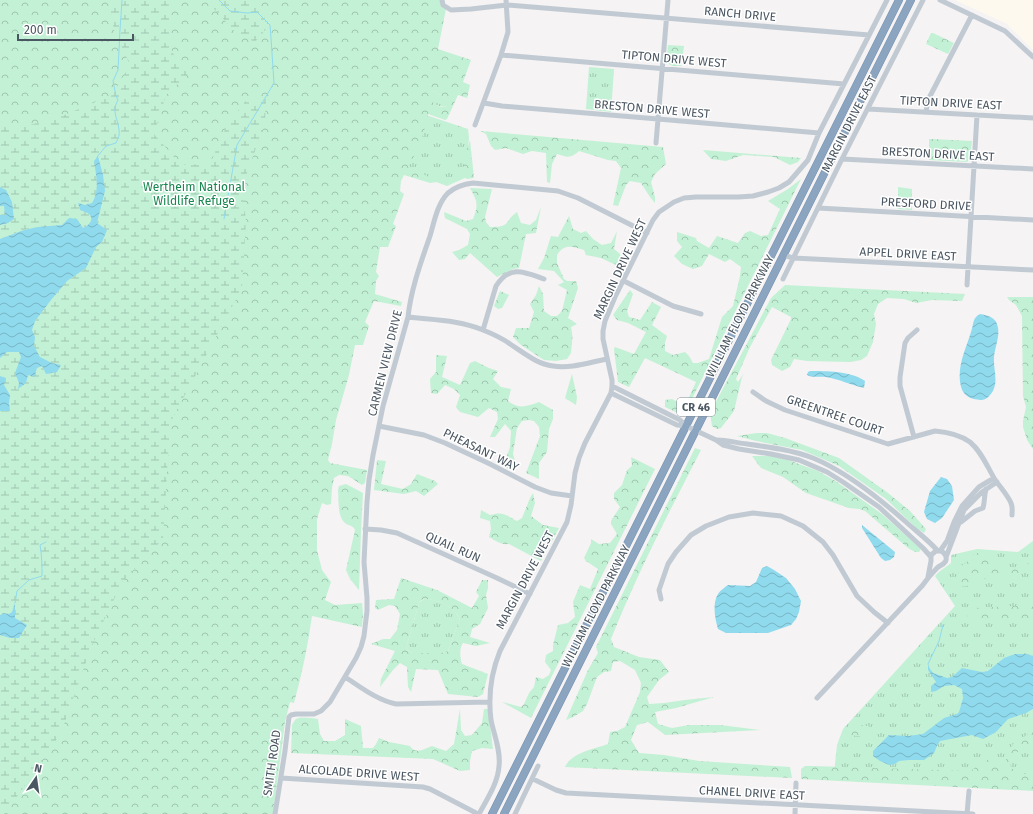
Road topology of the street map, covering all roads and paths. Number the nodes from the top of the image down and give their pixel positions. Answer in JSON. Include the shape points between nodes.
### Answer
{"nodes":[{"id":1,"x":668,"y":0,"type":"edge"},
{"id":2,"x":887,"y":0,"type":"edge"},
{"id":3,"x":899,"y":0,"type":"edge"},
{"id":4,"x":911,"y":0,"type":"edge"},
{"id":5,"x":923,"y":0,"type":"edge"},
{"id":6,"x":940,"y":0,"type":"edge"},
{"id":7,"x":443,"y":2,"type":"edge"},
{"id":8,"x":507,"y":3,"type":"edge"},
{"id":9,"x":972,"y":15,"type":"junction"},
{"id":10,"x":667,"y":18,"type":"junction"},
{"id":11,"x":869,"y":35,"type":"junction"},
{"id":12,"x":501,"y":55,"type":"junction"},
{"id":13,"x":1033,"y":57,"type":"edge"},
{"id":14,"x":662,"y":68,"type":"junction"},
{"id":15,"x":844,"y":84,"type":"junction"},
{"id":16,"x":484,"y":103,"type":"junction"},
{"id":17,"x":868,"y":109,"type":"junction"},
{"id":18,"x":926,"y":112,"type":"junction"},
{"id":19,"x":977,"y":115,"type":"junction"},
{"id":20,"x":1033,"y":118,"type":"edge"},
{"id":21,"x":658,"y":119,"type":"junction"},
{"id":22,"x":475,"y":126,"type":"dead end"},
{"id":23,"x":819,"y":133,"type":"junction"},
{"id":24,"x":656,"y":143,"type":"dead end"},
{"id":25,"x":842,"y":159,"type":"junction"},
{"id":26,"x":974,"y":166,"type":"junction"},
{"id":27,"x":1033,"y":169,"type":"edge"},
{"id":28,"x":818,"y":208,"type":"junction"},
{"id":29,"x":971,"y":216,"type":"junction"},
{"id":30,"x":1033,"y":220,"type":"edge"},
{"id":31,"x":647,"y":233,"type":"junction"},
{"id":32,"x":784,"y":254,"type":"junction"},
{"id":33,"x":793,"y":258,"type":"junction"},
{"id":34,"x":968,"y":267,"type":"junction"},
{"id":35,"x":1033,"y":270,"type":"edge"},
{"id":36,"x":544,"y":279,"type":"dead end"},
{"id":37,"x":783,"y":279,"type":"dead end"},
{"id":38,"x":624,"y":282,"type":"junction"},
{"id":39,"x":967,"y":285,"type":"dead end"},
{"id":40,"x":701,"y":314,"type":"dead end"},
{"id":41,"x":408,"y":316,"type":"junction"},
{"id":42,"x":483,"y":330,"type":"junction"},
{"id":43,"x":917,"y":330,"type":"dead end"},
{"id":44,"x":607,"y":359,"type":"junction"},
{"id":45,"x":612,"y":386,"type":"junction"},
{"id":46,"x":753,"y":392,"type":"dead end"},
{"id":47,"x":611,"y":393,"type":"junction"},
{"id":48,"x":379,"y":426,"type":"junction"},
{"id":49,"x":686,"y":426,"type":"junction"},
{"id":50,"x":696,"y":430,"type":"junction"},
{"id":51,"x":914,"y":437,"type":"junction"},
{"id":52,"x":716,"y":440,"type":"junction"},
{"id":53,"x":995,"y":480,"type":"junction"},
{"id":54,"x":979,"y":494,"type":"junction"},
{"id":55,"x":572,"y":496,"type":"junction"},
{"id":56,"x":1012,"y":515,"type":"dead end"},
{"id":57,"x":959,"y":524,"type":"junction"},
{"id":58,"x":365,"y":529,"type":"junction"},
{"id":59,"x":939,"y":550,"type":"junction"},
{"id":60,"x":946,"y":557,"type":"junction"},
{"id":61,"x":931,"y":559,"type":"junction"},
{"id":62,"x":939,"y":566,"type":"junction"},
{"id":63,"x":928,"y":577,"type":"junction"},
{"id":64,"x":530,"y":594,"type":"junction"},
{"id":65,"x":661,"y":599,"type":"dead end"},
{"id":66,"x":888,"y":623,"type":"junction"},
{"id":67,"x":345,"y":677,"type":"junction"},
{"id":68,"x":817,"y":698,"type":"dead end"},
{"id":69,"x":490,"y":702,"type":"junction"},
{"id":70,"x":291,"y":715,"type":"joint"},
{"id":71,"x":538,"y":766,"type":"dead end"},
{"id":72,"x":280,"y":778,"type":"junction"},
{"id":73,"x":533,"y":779,"type":"junction"},
{"id":74,"x":796,"y":784,"type":"dead end"},
{"id":75,"x":969,"y":791,"type":"dead end"},
{"id":76,"x":795,"y":805,"type":"junction"},
{"id":77,"x":275,"y":814,"type":"edge"},
{"id":78,"x":479,"y":814,"type":"edge"},
{"id":79,"x":492,"y":814,"type":"edge"},
{"id":80,"x":504,"y":814,"type":"edge"},
{"id":81,"x":515,"y":814,"type":"edge"},
{"id":82,"x":795,"y":814,"type":"edge"},
{"id":83,"x":968,"y":814,"type":"edge"},
{"id":84,"x":973,"y":814,"type":"edge"}],
"edges":[{"from":1,"to":10,"type":"street"},
{"from":2,"to":11,"type":"street","name":"MARGIN DRIVE WEST"},
{"from":3,"to":49,"type":"highway","name":"WILLIAM FLOYD PARKWAY","number":"CR 46"},
{"from":4,"to":32,"type":"highway","name":"WILLIAM FLOYD PARKWAY","number":"CR 46"},
{"from":5,"to":17,"type":"street","name":"MARGIN DRIVE EAST"},
{"from":6,"to":9,"type":"street"},
{"from":7,"to":8,"type":"street","name":"RANCH DRIVE","via":[[451,10]]},
{"from":8,"to":10,"type":"street","name":"RANCH DRIVE"},
{"from":8,"to":12,"type":"street","via":[[508,32]]},
{"from":9,"to":13,"type":"street","via":[[1005,31]]},
{"from":9,"to":18,"type":"street","via":[[928,100]]},
{"from":10,"to":11,"type":"street","name":"RANCH DRIVE"},
{"from":10,"to":14,"type":"street"},
{"from":11,"to":15,"type":"street","name":"MARGIN DRIVE WEST"},
{"from":12,"to":14,"type":"street","name":"TIPTON DRIVE WEST"},
{"from":12,"to":16,"type":"street"},
{"from":14,"to":15,"type":"street","name":"TIPTON DRIVE WEST"},
{"from":14,"to":21,"type":"street"},
{"from":15,"to":23,"type":"street","name":"MARGIN DRIVE WEST"},
{"from":16,"to":21,"type":"street","name":"BRESTON DRIVE WEST"},
{"from":16,"to":22,"type":"street"},
{"from":17,"to":18,"type":"street","name":"TIPTON DRIVE EAST"},
{"from":17,"to":25,"type":"street","name":"MARGIN DRIVE EAST"},
{"from":18,"to":19,"type":"street","name":"TIPTON DRIVE EAST"},
{"from":19,"to":20,"type":"street","name":"TIPTON DRIVE EAST"},
{"from":19,"to":26,"type":"street"},
{"from":21,"to":23,"type":"street","name":"BRESTON DRIVE WEST"},
{"from":21,"to":24,"type":"street"},
{"from":23,"to":31,"type":"street","name":"MARGIN DRIVE WEST","via":[[808,160],[789,182],[779,188],[753,196],[684,198],[659,212]]},
{"from":25,"to":26,"type":"street","name":"BRESTON DRIVE EAST"},
{"from":25,"to":28,"type":"street","name":"MARGIN DRIVE EAST"},
{"from":26,"to":27,"type":"street","name":"BRESTON DRIVE EAST"},
{"from":26,"to":29,"type":"street"},
{"from":28,"to":29,"type":"street","name":"PRESFORD DRIVE"},
{"from":28,"to":33,"type":"street","name":"MARGIN DRIVE EAST"},
{"from":29,"to":30,"type":"street","name":"PRESFORD DRIVE"},
{"from":29,"to":34,"type":"street"},
{"from":31,"to":38,"type":"street","name":"MARGIN DRIVE WEST"},
{"from":31,"to":41,"type":"street","name":"CARMEN VIEW DRIVE","via":[[578,198],[558,191],[464,184],[448,194],[438,210],[414,285]]},
{"from":32,"to":33,"type":"street","name":"APPEL DRIVE EAST"},
{"from":32,"to":50,"type":"highway","name":"WILLIAM FLOYD PARKWAY","number":"CR 46"},
{"from":33,"to":34,"type":"street","name":"APPEL DRIVE EAST"},
{"from":33,"to":37,"type":"street","name":"MARGIN DRIVE EAST"},
{"from":34,"to":35,"type":"street","name":"APPEL DRIVE EAST"},
{"from":34,"to":39,"type":"street"},
{"from":36,"to":42,"type":"street","via":[[522,271],[504,276],[496,286]]},
{"from":38,"to":40,"type":"street","via":[[673,306]]},
{"from":38,"to":44,"type":"street","name":"MARGIN DRIVE WEST","via":[[615,297],[603,330]]},
{"from":41,"to":42,"type":"street"},
{"from":41,"to":48,"type":"street","name":"CARMEN VIEW DRIVE"},
{"from":42,"to":44,"type":"street","via":[[534,359],[553,366],[574,366]]},
{"from":43,"to":51,"type":"street","via":[[905,343],[900,377],[900,386]]},
{"from":44,"to":45,"type":"street","name":"MARGIN DRIVE WEST"},
{"from":45,"to":47,"type":"street","name":"MARGIN DRIVE WEST"},
{"from":45,"to":49,"type":"street","via":[[680,420]]},
{"from":46,"to":51,"type":"street","name":"GREENTREE COURT","via":[[785,410],[888,444]]},
{"from":47,"to":49,"type":"street","via":[[677,425]]},
{"from":47,"to":55,"type":"street","name":"MARGIN DRIVE WEST","via":[[579,458]]},
{"from":48,"to":55,"type":"street","name":"PHEASANT WAY","via":[[424,435],[534,488]]},
{"from":48,"to":58,"type":"street","name":"CARMEN VIEW DRIVE","via":[[369,480]]},
{"from":49,"to":50,"type":"street"},
{"from":49,"to":79,"type":"highway","name":"WILLIAM FLOYD PARKWAY","number":"CR 46"},
{"from":50,"to":52,"type":"street"},
{"from":50,"to":80,"type":"highway","name":"WILLIAM FLOYD PARKWAY","number":"CR 46"},
{"from":51,"to":53,"type":"street","name":"GREENTREE COURT","via":[[935,431],[964,438],[978,451]]},
{"from":52,"to":59,"type":"street","via":[[786,450],[813,458],[846,476],[883,502]]},
{"from":52,"to":61,"type":"street","via":[[723,445],[739,449],[800,460],[827,472],[879,507],[923,548]]},
{"from":53,"to":54,"type":"street"},
{"from":53,"to":54,"type":"street","via":[[980,487]]},
{"from":53,"to":56,"type":"street","name":"GREENTREE COURT","via":[[1010,501]]},
{"from":54,"to":57,"type":"street","via":[[964,510]]},
{"from":54,"to":57,"type":"street","via":[[985,502],[983,508],[970,514]]},
{"from":54,"to":59,"type":"street","via":[[962,506],[947,542]]},
{"from":55,"to":64,"type":"street","name":"MARGIN DRIVE WEST","via":[[567,522]]},
{"from":57,"to":60,"type":"street"},
{"from":58,"to":64,"type":"street","name":"QUAIL RUN","via":[[397,534]]},
{"from":58,"to":67,"type":"street","name":"CARMEN VIEW DRIVE","via":[[366,625],[361,647]]},
{"from":59,"to":60,"type":"street","via":[[944,552]]},
{"from":59,"to":61,"type":"street","via":[[933,552]]},
{"from":60,"to":62,"type":"street","via":[[944,563]]},
{"from":61,"to":62,"type":"street","via":[[934,565]]},
{"from":61,"to":63,"type":"street"},
{"from":62,"to":63,"type":"street"},
{"from":63,"to":66,"type":"street"},
{"from":64,"to":69,"type":"street","name":"MARGIN DRIVE WEST","via":[[495,662]]},
{"from":65,"to":66,"type":"street","via":[[658,590],[668,564],[691,535],[729,517],[753,513],[781,516],[803,526],[824,542],[857,596]]},
{"from":66,"to":68,"type":"street"},
{"from":67,"to":69,"type":"street","via":[[390,703]]},
{"from":67,"to":70,"type":"street","name":"CARMEN VIEW DRIVE","via":[[330,702],[321,711],[314,714]]},
{"from":69,"to":78,"type":"street","name":"MARGIN DRIVE WEST","via":[[499,765],[495,783]]},
{"from":70,"to":72,"type":"street","name":"SMITH ROAD"},
{"from":71,"to":73,"type":"street"},
{"from":72,"to":77,"type":"street","name":"SMITH ROAD"},
{"from":72,"to":78,"type":"street","name":"ALCOLADE DRIVE WEST","via":[[423,787]]},
{"from":73,"to":76,"type":"street","name":"CHANEL DRIVE EAST","via":[[566,793]]},
{"from":73,"to":81,"type":"street"},
{"from":74,"to":76,"type":"street"},
{"from":75,"to":83,"type":"street"},
{"from":76,"to":82,"type":"street"},
{"from":76,"to":83,"type":"street","name":"CHANEL DRIVE EAST"},
{"from":83,"to":84,"type":"street","name":"CHANEL DRIVE EAST"}]}
